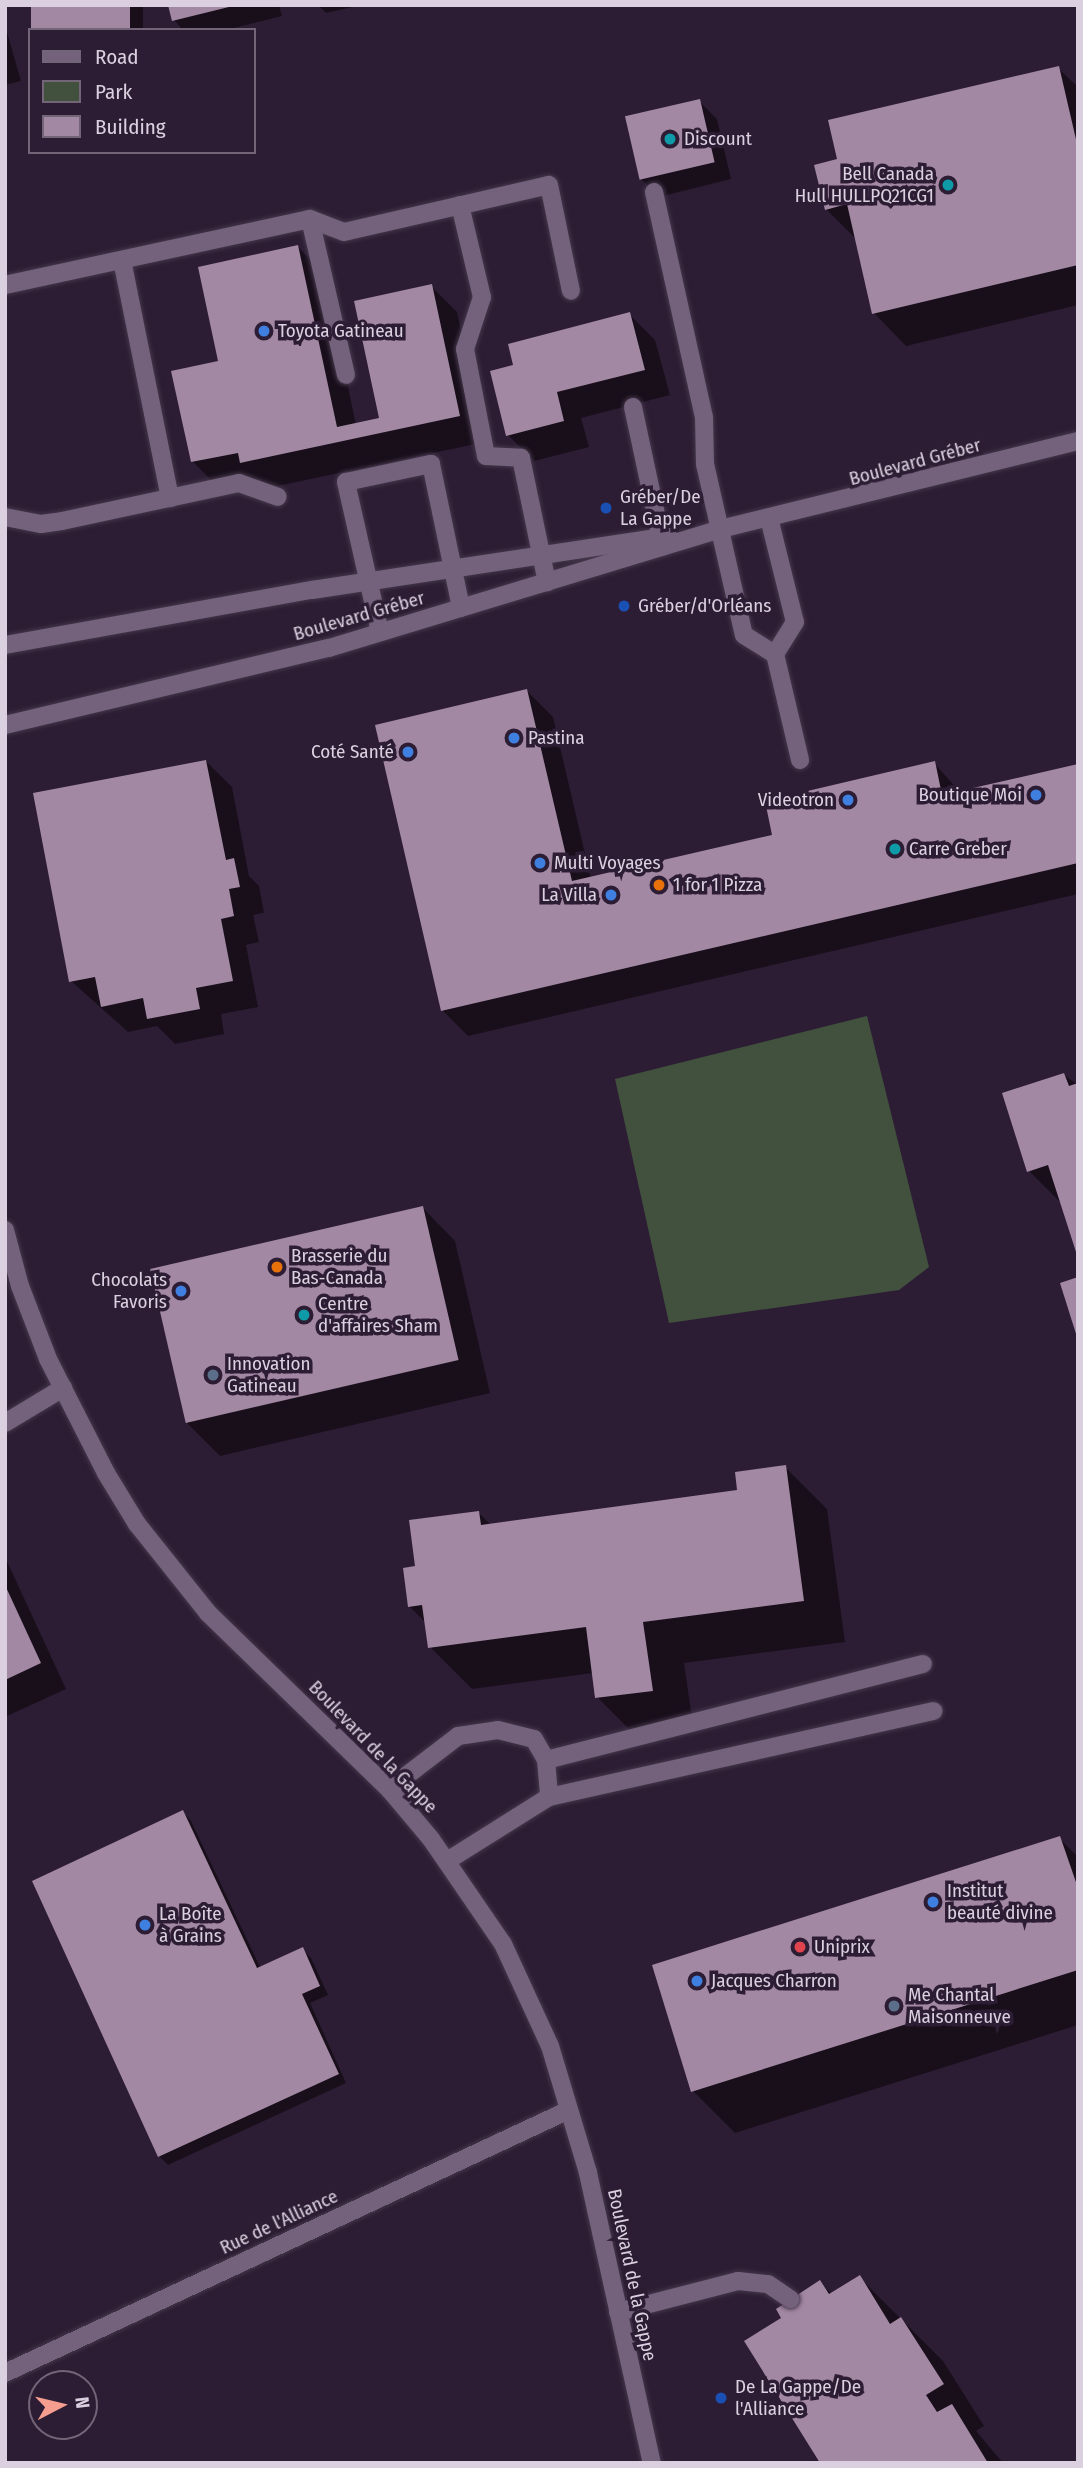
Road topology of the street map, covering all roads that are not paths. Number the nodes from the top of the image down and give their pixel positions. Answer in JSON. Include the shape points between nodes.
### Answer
{"nodes":[{"id":1,"x":654,"y":192,"type":"dead end"},
{"id":2,"x":460,"y":205,"type":"junction"},
{"id":3,"x":310,"y":219,"type":"junction"},
{"id":4,"x":122,"y":260,"type":"junction"},
{"id":5,"x":5,"y":285,"type":"edge"},
{"id":6,"x":571,"y":291,"type":"dead end"},
{"id":7,"x":346,"y":375,"type":"dead end"},
{"id":8,"x":633,"y":407,"type":"dead end"},
{"id":9,"x":1078,"y":441,"type":"edge"},
{"id":10,"x":278,"y":497,"type":"dead end"},
{"id":11,"x":170,"y":498,"type":"junction"},
{"id":12,"x":5,"y":517,"type":"edge"},
{"id":13,"x":769,"y":518,"type":"junction"},
{"id":14,"x":720,"y":529,"type":"junction"},
{"id":15,"x":662,"y":542,"type":"junction"},
{"id":16,"x":541,"y":555,"type":"junction"},
{"id":17,"x":453,"y":568,"type":"junction"},
{"id":18,"x":368,"y":582,"type":"junction"},
{"id":19,"x":547,"y":582,"type":"junction"},
{"id":20,"x":461,"y":608,"type":"junction"},
{"id":21,"x":380,"y":632,"type":"junction"},
{"id":22,"x":5,"y":645,"type":"edge"},
{"id":23,"x":775,"y":654,"type":"junction"},
{"id":24,"x":5,"y":724,"type":"edge"},
{"id":25,"x":800,"y":760,"type":"dead end"},
{"id":26,"x":5,"y":1230,"type":"edge"},
{"id":27,"x":63,"y":1388,"type":"junction"},
{"id":28,"x":5,"y":1423,"type":"edge"},
{"id":29,"x":923,"y":1664,"type":"dead end"},
{"id":30,"x":933,"y":1711,"type":"dead end"},
{"id":31,"x":546,"y":1760,"type":"junction"},
{"id":32,"x":389,"y":1789,"type":"junction"},
{"id":33,"x":549,"y":1797,"type":"junction"},
{"id":34,"x":447,"y":1861,"type":"junction"},
{"id":35,"x":569,"y":2110,"type":"junction"},
{"id":36,"x":790,"y":2300,"type":"dead end"},
{"id":37,"x":618,"y":2312,"type":"junction"},
{"id":38,"x":5,"y":2373,"type":"edge"},
{"id":39,"x":652,"y":2463,"type":"edge"}],
"edges":[{"from":1,"to":14,"type":"street","via":[[704,417],[705,464]]},
{"from":2,"to":3,"type":"street","via":[[344,232]]},
{"from":2,"to":6,"type":"street","via":[[549,185]]},
{"from":2,"to":16,"type":"street","via":[[481,297],[464,348],[486,456],[521,458]]},
{"from":3,"to":4,"type":"street"},
{"from":3,"to":7,"type":"street"},
{"from":4,"to":5,"type":"street"},
{"from":4,"to":11,"type":"street"},
{"from":8,"to":15,"type":"street"},
{"from":9,"to":13,"type":"street","name":"Boulevard Gréber"},
{"from":10,"to":11,"type":"street","via":[[239,483]]},
{"from":11,"to":12,"type":"street","via":[[52,523]]},
{"from":13,"to":14,"type":"street","name":"Boulevard Gréber"},
{"from":13,"to":23,"type":"street","via":[[795,622]]},
{"from":14,"to":15,"type":"street","name":"Boulevard Gréber"},
{"from":14,"to":23,"type":"street","via":[[744,635]]},
{"from":15,"to":16,"type":"street","name":"Boulevard Gréber"},
{"from":15,"to":19,"type":"street","name":"Boulevard Gréber"},
{"from":16,"to":17,"type":"street","name":"Boulevard Gréber"},
{"from":16,"to":19,"type":"street"},
{"from":17,"to":18,"type":"street","name":"Boulevard Gréber"},
{"from":17,"to":18,"type":"street","via":[[431,464],[346,482]]},
{"from":17,"to":20,"type":"street"},
{"from":18,"to":21,"type":"street"},
{"from":18,"to":22,"type":"street","name":"Boulevard Gréber"},
{"from":19,"to":20,"type":"street","name":"Boulevard Gréber"},
{"from":20,"to":21,"type":"street","name":"Boulevard Gréber"},
{"from":21,"to":24,"type":"street","name":"Boulevard Gréber"},
{"from":23,"to":25,"type":"street"},
{"from":26,"to":27,"type":"street","name":"Boulevard de la Gappe","via":[[20,1286]]},
{"from":27,"to":28,"type":"street"},
{"from":27,"to":32,"type":"street","name":"Boulevard de la Gappe","via":[[106,1473],[172,1573]]},
{"from":29,"to":31,"type":"street"},
{"from":30,"to":33,"type":"street"},
{"from":31,"to":32,"type":"street","via":[[534,1739],[498,1730],[458,1736]]},
{"from":31,"to":33,"type":"street"},
{"from":32,"to":34,"type":"street","name":"Boulevard de la Gappe"},
{"from":33,"to":34,"type":"street"},
{"from":34,"to":35,"type":"street","name":"Boulevard de la Gappe","via":[[503,1944],[527,1993]]},
{"from":35,"to":37,"type":"street","name":"Boulevard de la Gappe"},
{"from":35,"to":38,"type":"street","name":"Rue de l'Alliance"},
{"from":36,"to":37,"type":"street","via":[[768,2284],[738,2281]]},
{"from":37,"to":39,"type":"street","name":"Boulevard de la Gappe"}]}
